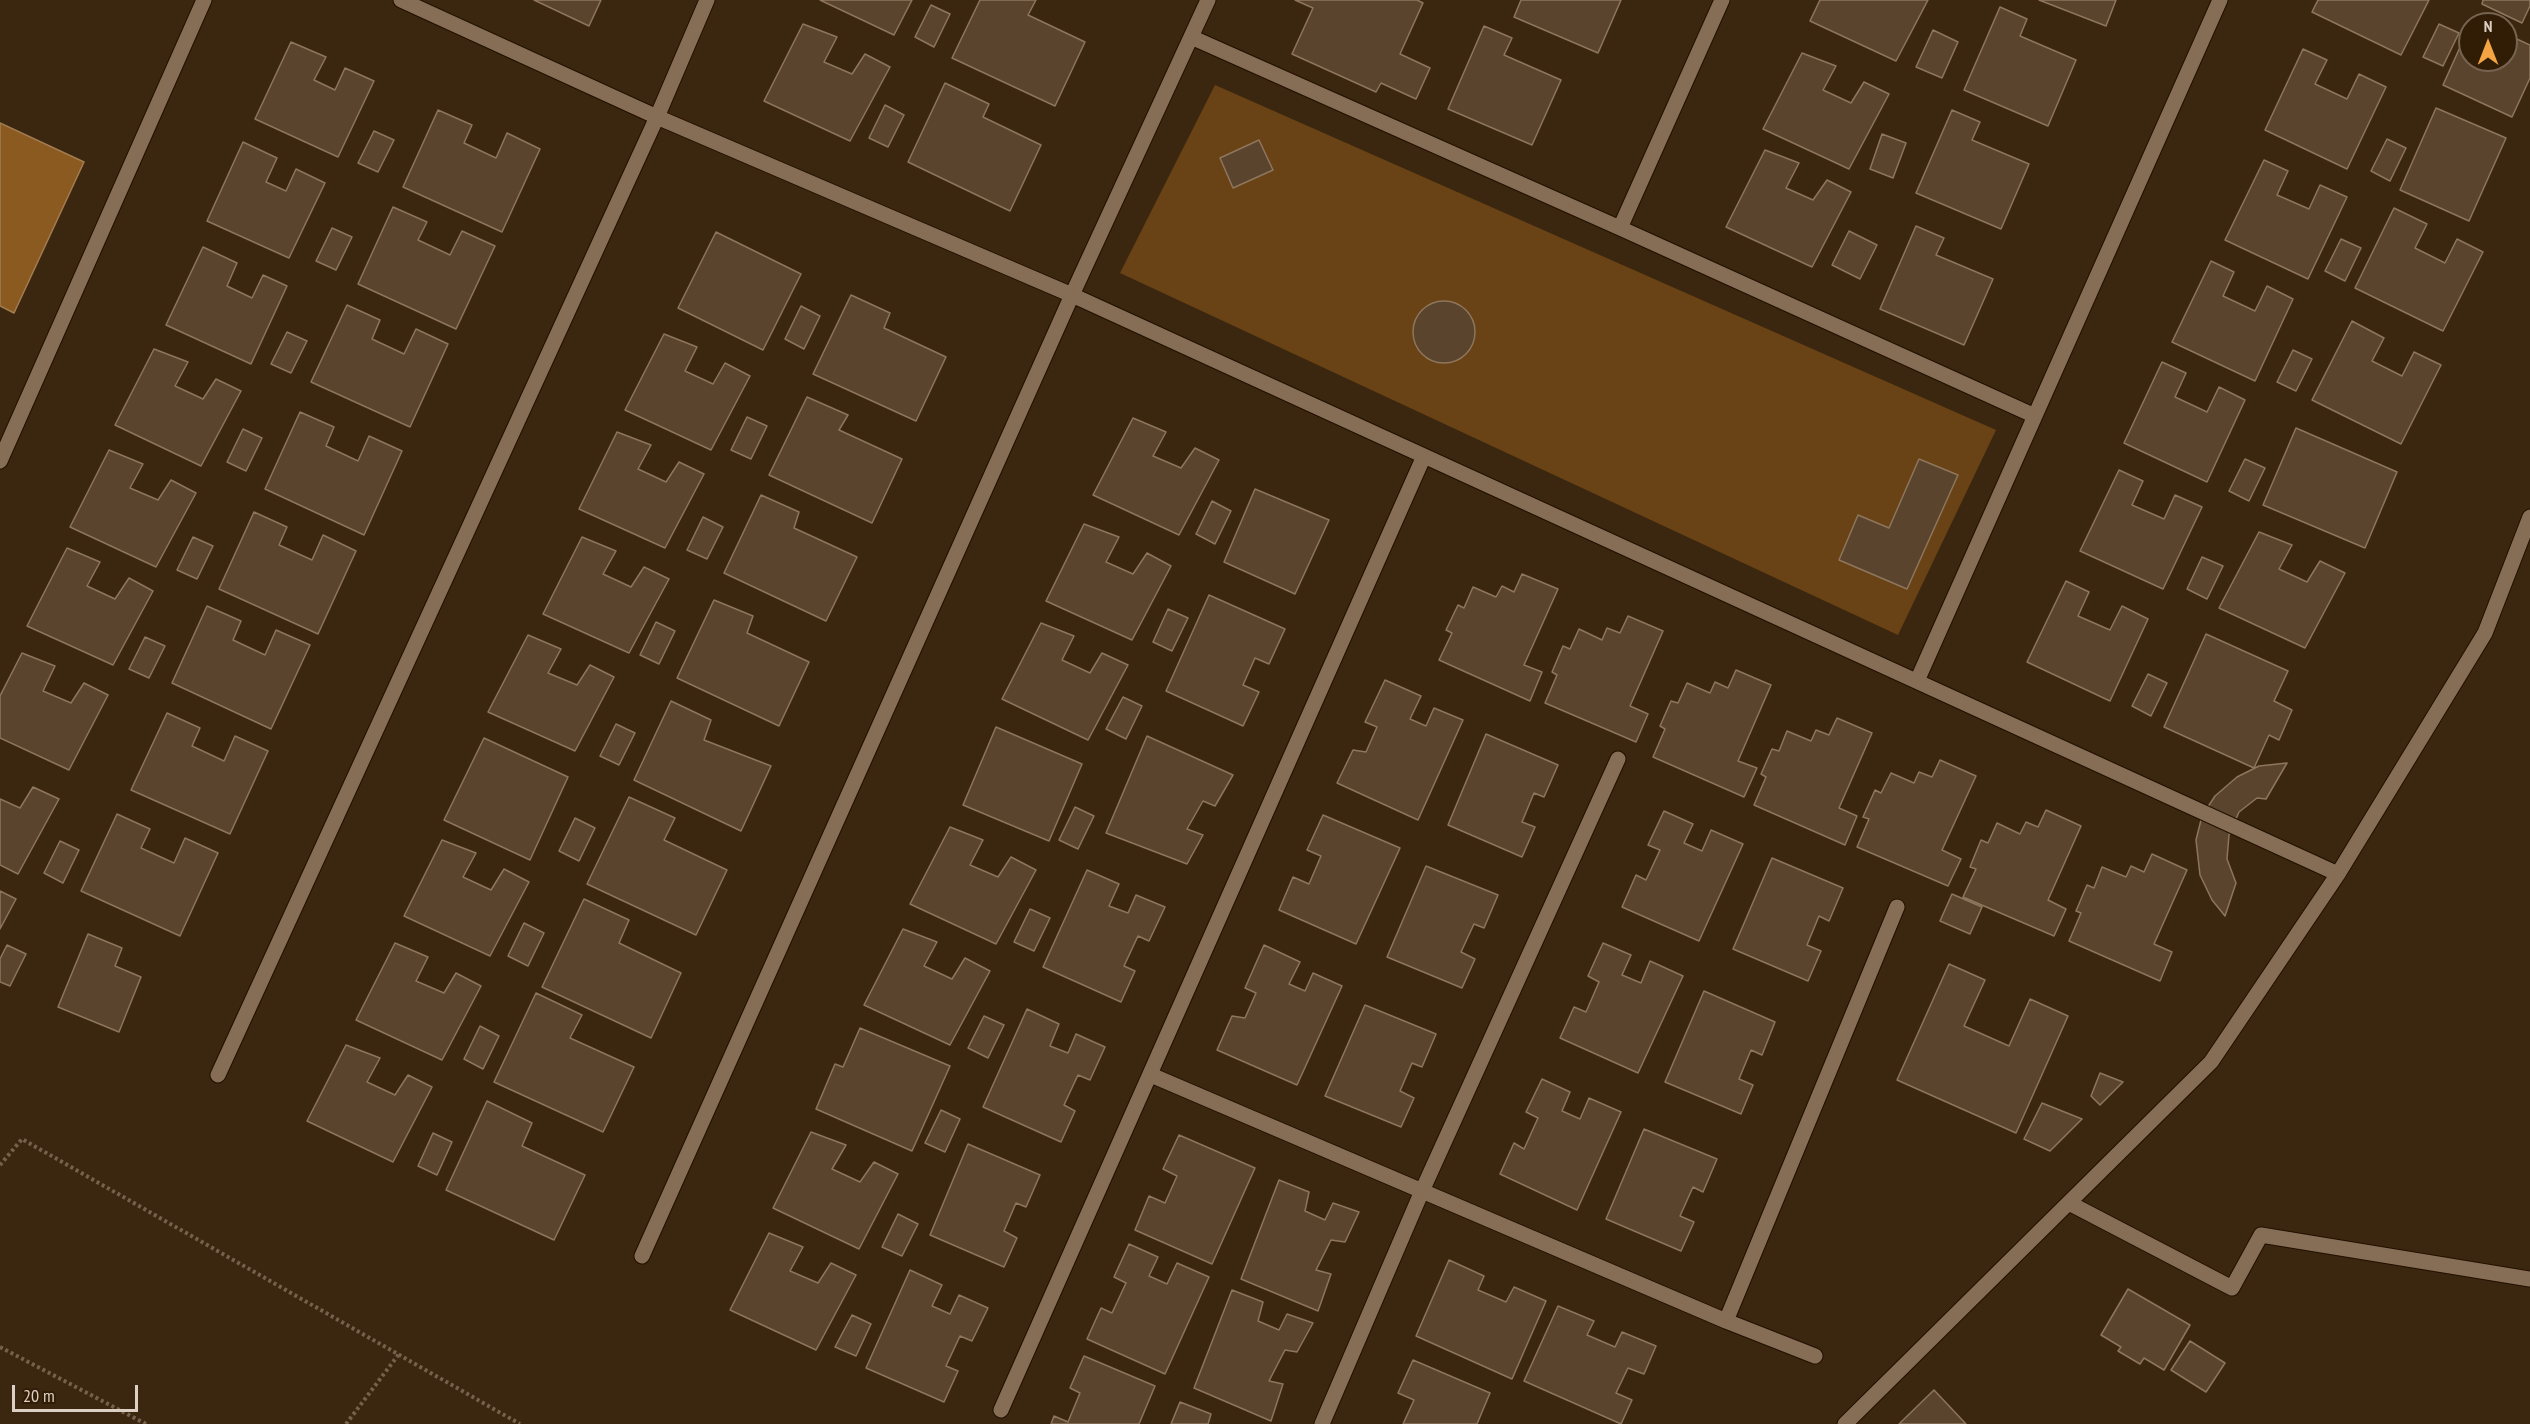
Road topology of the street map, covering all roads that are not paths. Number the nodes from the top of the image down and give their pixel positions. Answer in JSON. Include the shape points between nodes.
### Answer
{"nodes":[{"id":1,"x":204,"y":0,"type":"edge"},
{"id":2,"x":401,"y":0,"type":"edge"},
{"id":3,"x":707,"y":0,"type":"edge"},
{"id":4,"x":1208,"y":0,"type":"edge"},
{"id":5,"x":1722,"y":0,"type":"edge"},
{"id":6,"x":2220,"y":0,"type":"edge"},
{"id":7,"x":1191,"y":37,"type":"junction"},
{"id":8,"x":657,"y":117,"type":"junction"},
{"id":9,"x":1620,"y":228,"type":"junction"},
{"id":10,"x":1072,"y":295,"type":"junction"},
{"id":11,"x":2035,"y":416,"type":"junction"},
{"id":12,"x":1424,"y":456,"type":"junction"},
{"id":13,"x":0,"y":461,"type":"edge"},
{"id":14,"x":2530,"y":517,"type":"edge"},
{"id":15,"x":1917,"y":681,"type":"junction"},
{"id":16,"x":1618,"y":759,"type":"dead end"},
{"id":17,"x":2338,"y":874,"type":"junction"},
{"id":18,"x":1897,"y":907,"type":"dead end"},
{"id":19,"x":218,"y":1075,"type":"dead end"},
{"id":20,"x":1150,"y":1075,"type":"junction"},
{"id":21,"x":1422,"y":1191,"type":"junction"},
{"id":22,"x":2069,"y":1203,"type":"junction"},
{"id":23,"x":642,"y":1256,"type":"dead end"},
{"id":24,"x":2530,"y":1279,"type":"edge"},
{"id":25,"x":1726,"y":1321,"type":"junction"},
{"id":26,"x":1815,"y":1356,"type":"dead end"},
{"id":27,"x":1001,"y":1410,"type":"dead end"},
{"id":28,"x":1322,"y":1424,"type":"edge"},
{"id":29,"x":1845,"y":1424,"type":"edge"}],
"edges":[{"from":1,"to":13,"type":"street"},
{"from":2,"to":8,"type":"street"},
{"from":3,"to":8,"type":"street"},
{"from":4,"to":7,"type":"street"},
{"from":5,"to":9,"type":"street"},
{"from":6,"to":11,"type":"street"},
{"from":7,"to":9,"type":"street"},
{"from":7,"to":10,"type":"street"},
{"from":8,"to":10,"type":"street"},
{"from":8,"to":19,"type":"street"},
{"from":9,"to":11,"type":"street"},
{"from":10,"to":12,"type":"street"},
{"from":10,"to":23,"type":"street"},
{"from":11,"to":15,"type":"street"},
{"from":12,"to":15,"type":"street"},
{"from":12,"to":20,"type":"street"},
{"from":14,"to":17,"type":"street","via":[[2485,633]]},
{"from":15,"to":17,"type":"street"},
{"from":16,"to":21,"type":"street"},
{"from":17,"to":22,"type":"street","via":[[2211,1062]]},
{"from":18,"to":25,"type":"street"},
{"from":20,"to":21,"type":"street"},
{"from":20,"to":27,"type":"street"},
{"from":21,"to":25,"type":"street"},
{"from":21,"to":28,"type":"street"},
{"from":22,"to":24,"type":"street","via":[[2232,1288],[2261,1235]]},
{"from":22,"to":29,"type":"street"},
{"from":25,"to":26,"type":"street"}]}
